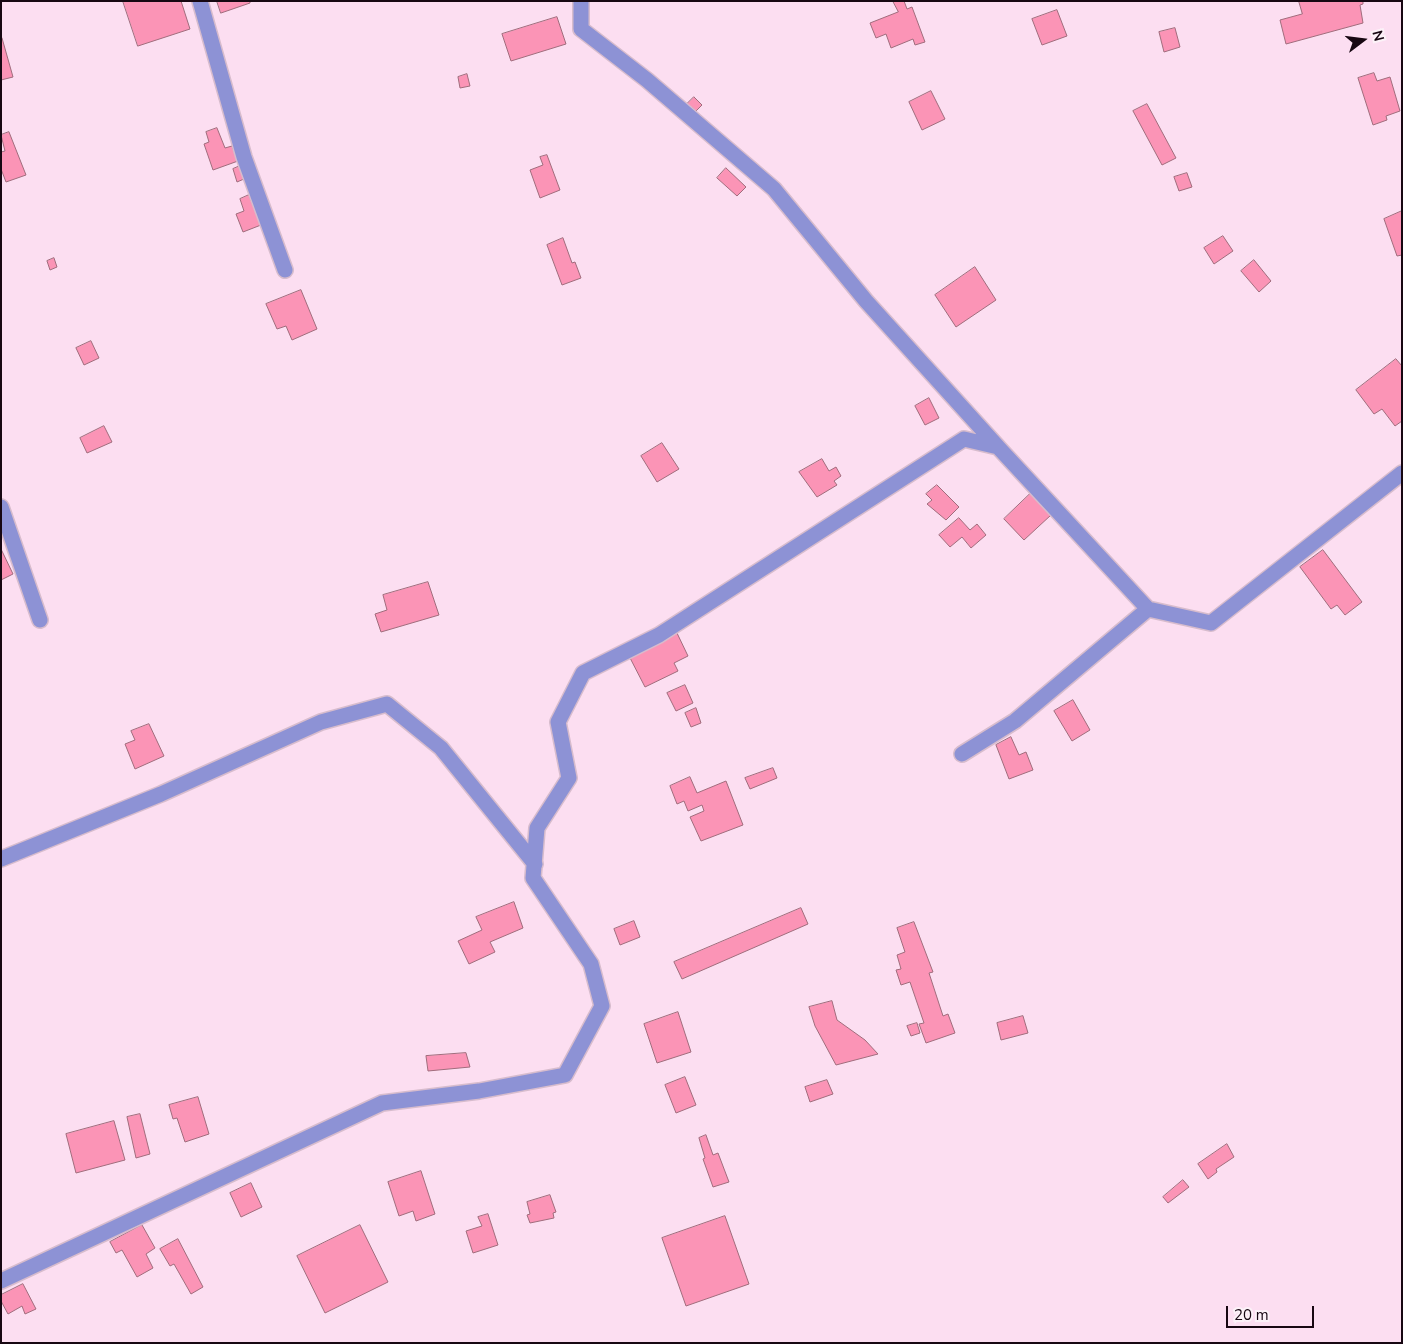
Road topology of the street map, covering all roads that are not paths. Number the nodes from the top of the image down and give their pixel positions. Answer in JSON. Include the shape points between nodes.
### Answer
{"nodes":[{"id":1,"x":200,"y":1,"type":"edge"},
{"id":2,"x":581,"y":1,"type":"edge"},
{"id":3,"x":285,"y":270,"type":"dead end"},
{"id":4,"x":998,"y":447,"type":"junction"},
{"id":5,"x":1402,"y":473,"type":"edge"},
{"id":6,"x":1,"y":507,"type":"edge"},
{"id":7,"x":1148,"y":609,"type":"junction"},
{"id":8,"x":40,"y":620,"type":"dead end"},
{"id":9,"x":962,"y":754,"type":"dead end"},
{"id":10,"x":1,"y":859,"type":"edge"},
{"id":11,"x":535,"y":864,"type":"junction"},
{"id":12,"x":1,"y":1282,"type":"edge"}],
"edges":[{"from":1,"to":3,"type":"street","via":[[244,157]]},
{"from":2,"to":4,"type":"street","via":[[581,29],[647,80],[774,189],[866,301]]},
{"from":4,"to":7,"type":"street"},
{"from":4,"to":11,"type":"street","via":[[964,439],[660,635],[583,673],[558,722],[569,778],[537,828]]},
{"from":5,"to":7,"type":"street","via":[[1211,623]]},
{"from":6,"to":8,"type":"street"},
{"from":7,"to":9,"type":"street","via":[[1015,721]]},
{"from":10,"to":11,"type":"street","via":[[161,794],[321,722],[387,704],[441,748]]},
{"from":11,"to":12,"type":"street","via":[[533,878],[591,964],[602,1006],[565,1075],[479,1091],[382,1103]]}]}
